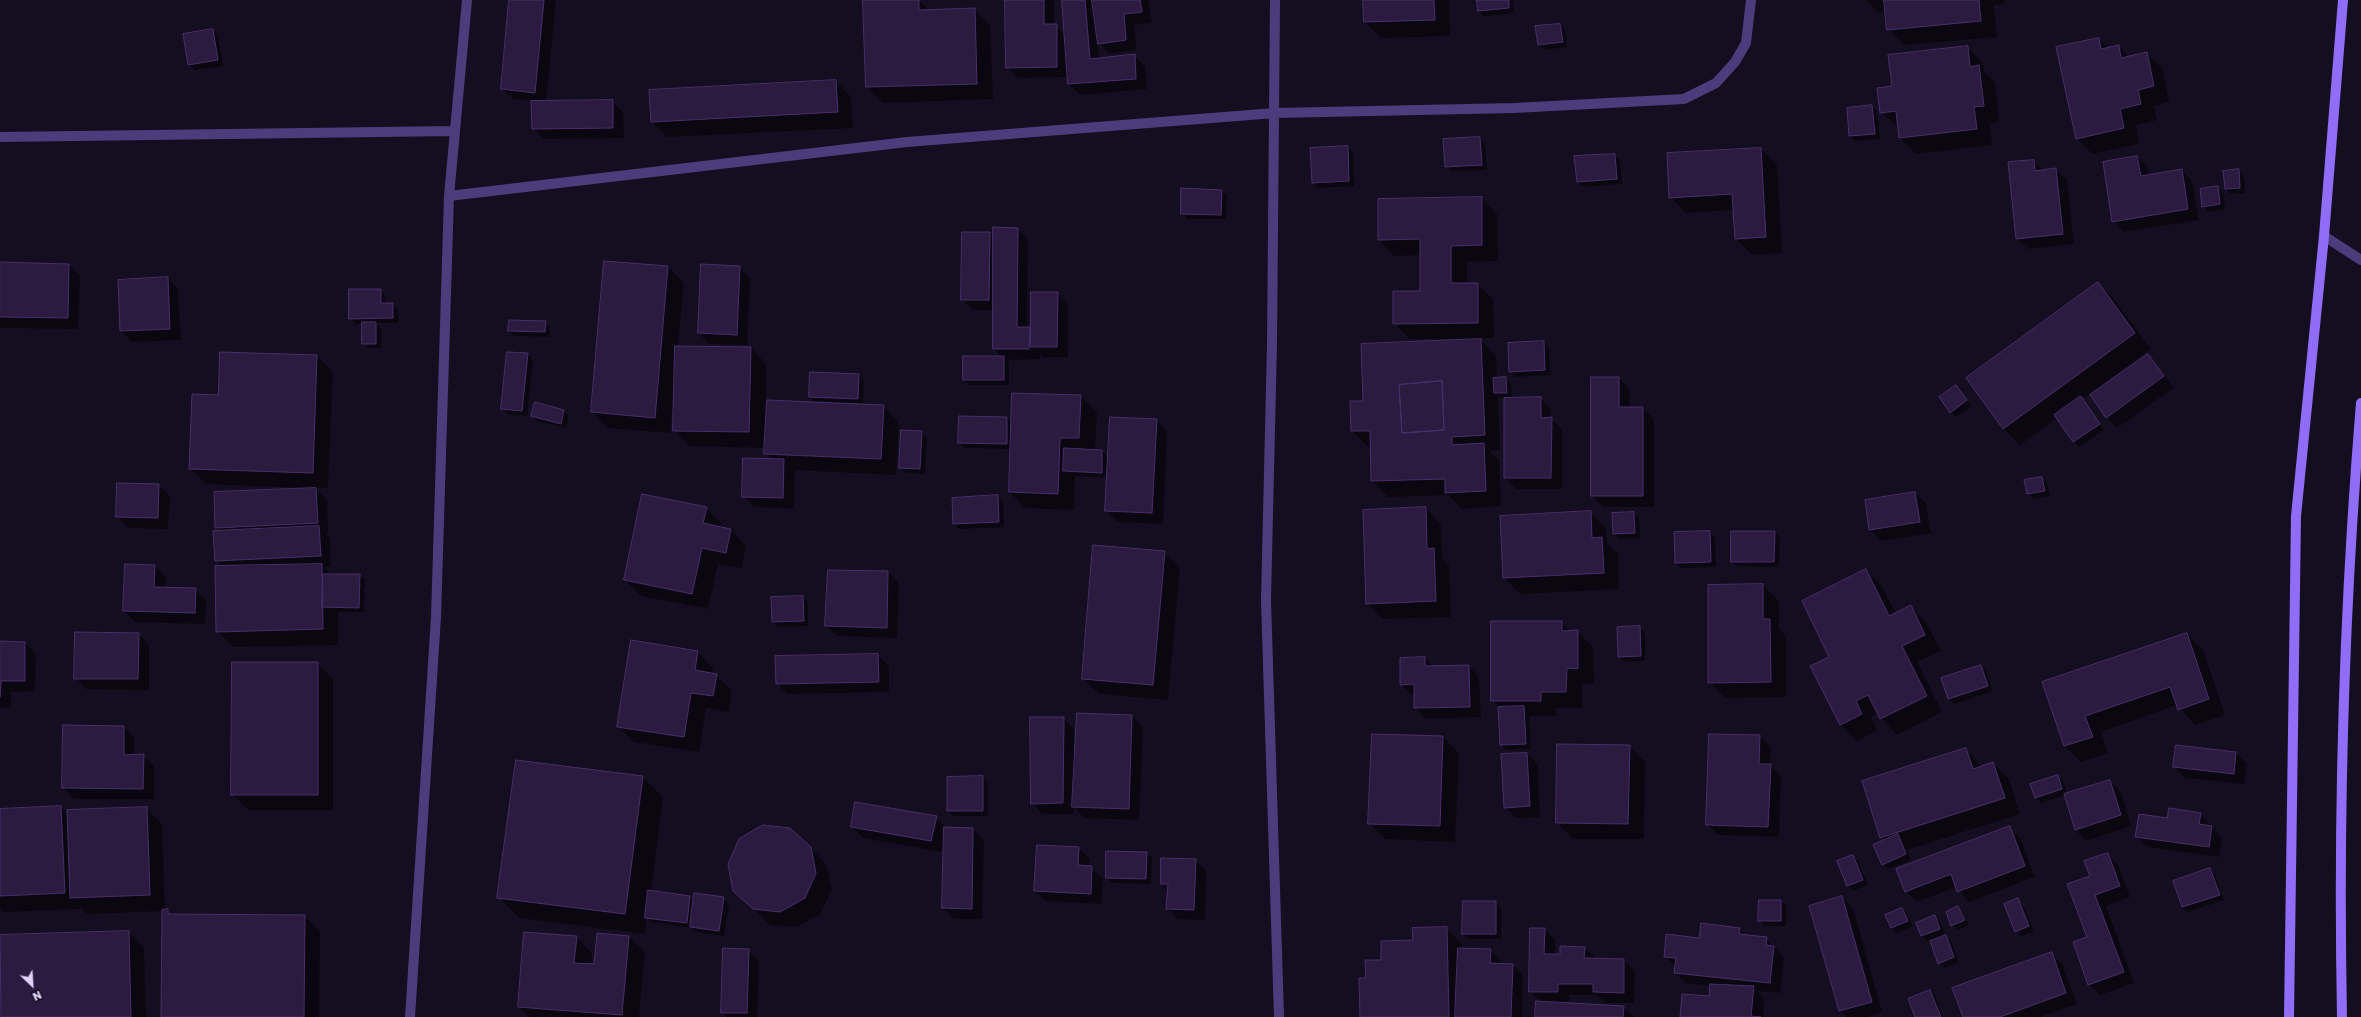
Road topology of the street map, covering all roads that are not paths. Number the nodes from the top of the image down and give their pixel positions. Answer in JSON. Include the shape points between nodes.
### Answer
{"nodes":[{"id":1,"x":467,"y":0,"type":"edge"},
{"id":2,"x":1275,"y":0,"type":"edge"},
{"id":3,"x":1751,"y":0,"type":"edge"},
{"id":4,"x":2344,"y":0,"type":"edge"},
{"id":5,"x":1274,"y":114,"type":"junction"},
{"id":6,"x":454,"y":131,"type":"junction"},
{"id":7,"x":0,"y":137,"type":"edge"},
{"id":8,"x":449,"y":196,"type":"junction"},
{"id":9,"x":2324,"y":236,"type":"junction"},
{"id":10,"x":2361,"y":260,"type":"edge"},
{"id":11,"x":2361,"y":403,"type":"edge"},
{"id":12,"x":410,"y":1017,"type":"edge"},
{"id":13,"x":1279,"y":1017,"type":"edge"},
{"id":14,"x":2290,"y":1017,"type":"edge"},
{"id":15,"x":2342,"y":1017,"type":"edge"}],
"edges":[{"from":1,"to":6,"type":"street"},
{"from":2,"to":5,"type":"street"},
{"from":3,"to":5,"type":"street","via":[[1746,43],[1735,62],[1716,83],[1684,99],[1514,108]]},
{"from":4,"to":9,"type":"main road"},
{"from":5,"to":8,"type":"street","via":[[907,142]]},
{"from":5,"to":13,"type":"street","via":[[1266,600]]},
{"from":6,"to":7,"type":"street"},
{"from":6,"to":8,"type":"street"},
{"from":8,"to":12,"type":"street","via":[[436,616]]},
{"from":9,"to":10,"type":"street"},
{"from":9,"to":14,"type":"main road","via":[[2296,516]]},
{"from":11,"to":15,"type":"main road","via":[[2353,499],[2343,772],[2340,899]]}]}
